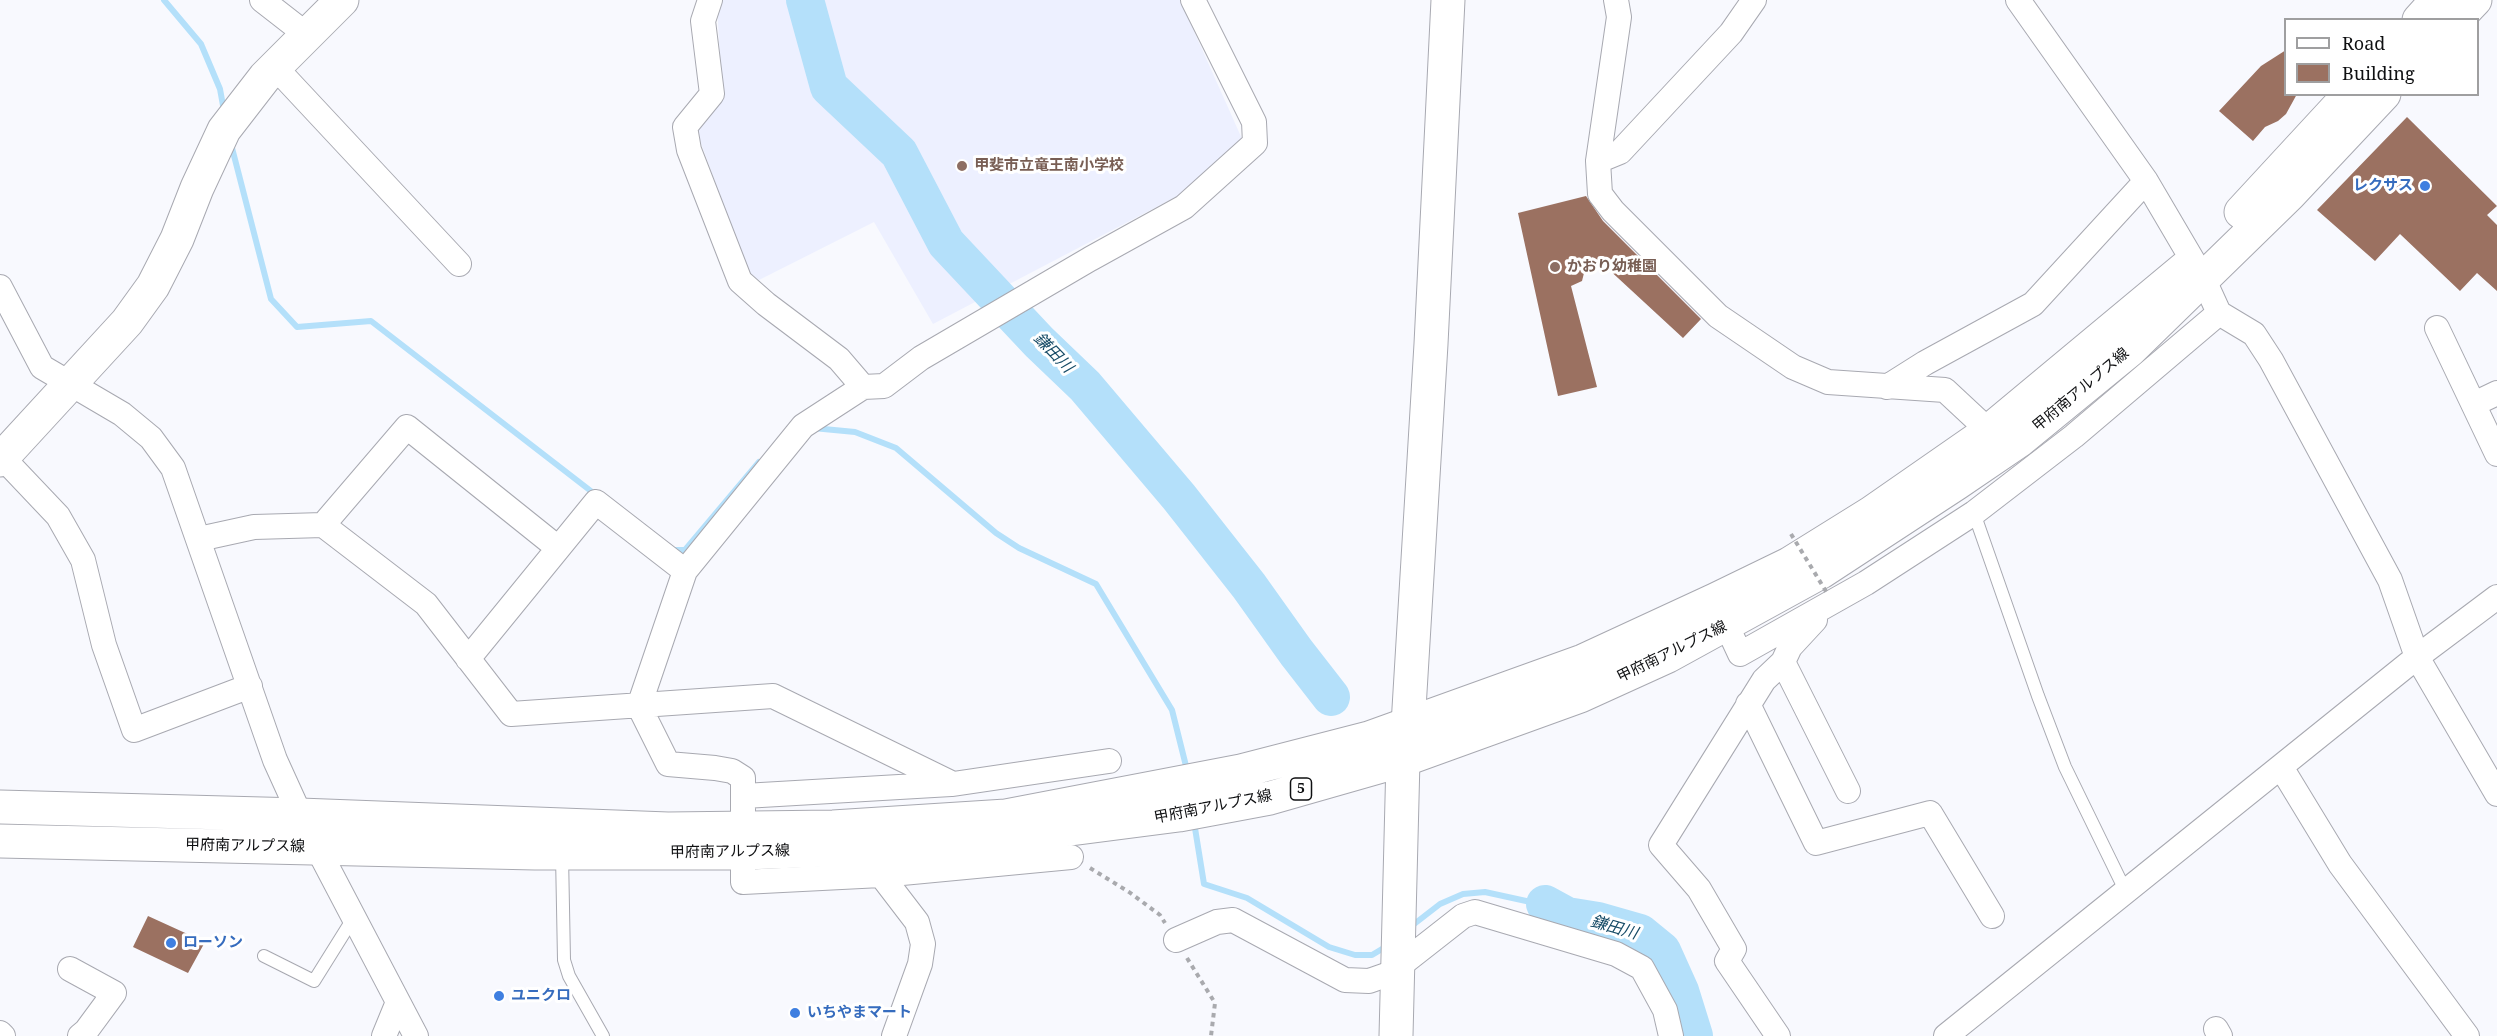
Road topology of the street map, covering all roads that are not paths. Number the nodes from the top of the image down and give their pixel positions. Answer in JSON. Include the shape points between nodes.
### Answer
{"nodes":[{"id":1,"x":262,"y":0,"type":"edge"},
{"id":2,"x":342,"y":0,"type":"edge"},
{"id":3,"x":710,"y":0,"type":"edge"},
{"id":4,"x":1192,"y":0,"type":"edge"},
{"id":5,"x":1448,"y":0,"type":"edge"},
{"id":6,"x":1616,"y":0,"type":"edge"},
{"id":7,"x":1754,"y":0,"type":"edge"},
{"id":8,"x":2018,"y":0,"type":"edge"},
{"id":9,"x":2438,"y":0,"type":"edge"},
{"id":10,"x":2475,"y":0,"type":"edge"},
{"id":11,"x":2421,"y":18,"type":"edge"},
{"id":12,"x":2458,"y":18,"type":"edge"},
{"id":13,"x":307,"y":35,"type":"junction"},
{"id":14,"x":275,"y":67,"type":"junction"},
{"id":15,"x":2348,"y":96,"type":"edge"},
{"id":16,"x":2382,"y":96,"type":"edge"},
{"id":17,"x":1598,"y":161,"type":"junction"},
{"id":18,"x":2146,"y":181,"type":"junction"},
{"id":19,"x":459,"y":264,"type":"dead end"},
{"id":20,"x":2198,"y":269,"type":"junction"},
{"id":21,"x":0,"y":287,"type":"edge"},
{"id":22,"x":2219,"y":313,"type":"junction"},
{"id":23,"x":2437,"y":328,"type":"dead end"},
{"id":24,"x":68,"y":384,"type":"junction"},
{"id":25,"x":862,"y":387,"type":"junction"},
{"id":26,"x":1887,"y":387,"type":"junction"},
{"id":27,"x":2497,"y":393,"type":"edge"},
{"id":28,"x":2474,"y":404,"type":"junction"},
{"id":29,"x":1989,"y":431,"type":"junction"},
{"id":30,"x":2497,"y":454,"type":"edge"},
{"id":31,"x":1,"y":458,"type":"edge"},
{"id":32,"x":1974,"y":513,"type":"junction"},
{"id":33,"x":323,"y":525,"type":"junction"},
{"id":34,"x":199,"y":539,"type":"junction"},
{"id":35,"x":558,"y":548,"type":"junction"},
{"id":36,"x":685,"y":571,"type":"junction"},
{"id":37,"x":2497,"y":597,"type":"edge"},
{"id":38,"x":1828,"y":599,"type":"junction"},
{"id":39,"x":1721,"y":613,"type":"junction"},
{"id":40,"x":2417,"y":657,"type":"junction"},
{"id":41,"x":468,"y":659,"type":"junction"},
{"id":42,"x":1783,"y":662,"type":"junction"},
{"id":43,"x":250,"y":686,"type":"junction"},
{"id":44,"x":1748,"y":704,"type":"junction"},
{"id":45,"x":639,"y":706,"type":"junction"},
{"id":46,"x":1408,"y":725,"type":"junction"},
{"id":47,"x":1403,"y":760,"type":"junction"},
{"id":48,"x":1109,"y":761,"type":"dead end"},
{"id":49,"x":2281,"y":767,"type":"junction"},
{"id":50,"x":953,"y":784,"type":"junction"},
{"id":51,"x":1848,"y":791,"type":"dead end"},
{"id":52,"x":2497,"y":794,"type":"edge"},
{"id":53,"x":744,"y":796,"type":"junction"},
{"id":54,"x":0,"y":807,"type":"edge"},
{"id":55,"x":300,"y":815,"type":"junction"},
{"id":56,"x":0,"y":841,"type":"edge"},
{"id":57,"x":744,"y":841,"type":"junction"},
{"id":58,"x":318,"y":847,"type":"junction"},
{"id":59,"x":562,"y":853,"type":"junction"},
{"id":60,"x":1071,"y":857,"type":"dead end"},
{"id":61,"x":881,"y":874,"type":"junction"},
{"id":62,"x":2126,"y":892,"type":"junction"},
{"id":63,"x":1992,"y":916,"type":"dead end"},
{"id":64,"x":354,"y":917,"type":"junction"},
{"id":65,"x":1176,"y":940,"type":"dead end"},
{"id":66,"x":264,"y":956,"type":"dead end"},
{"id":67,"x":1398,"y":962,"type":"junction"},
{"id":68,"x":70,"y":969,"type":"dead end"},
{"id":69,"x":398,"y":1002,"type":"junction"},
{"id":70,"x":80,"y":1036,"type":"edge"},
{"id":71,"x":384,"y":1036,"type":"edge"},
{"id":72,"x":416,"y":1036,"type":"edge"},
{"id":73,"x":603,"y":1036,"type":"edge"},
{"id":74,"x":894,"y":1036,"type":"edge"},
{"id":75,"x":1396,"y":1036,"type":"edge"},
{"id":76,"x":1671,"y":1036,"type":"edge"},
{"id":77,"x":1778,"y":1036,"type":"edge"},
{"id":78,"x":1946,"y":1036,"type":"edge"},
{"id":79,"x":2467,"y":1036,"type":"edge"}],
"edges":[{"from":1,"to":13,"type":"street"},
{"from":2,"to":13,"type":"main road"},
{"from":3,"to":25,"type":"street","via":[[703,21],[712,94],[686,127],[689,150],[740,281],[839,359]]},
{"from":4,"to":25,"type":"street","via":[[1254,122],[1255,143],[1184,207],[921,358],[884,386]]},
{"from":5,"to":46,"type":"main road"},
{"from":6,"to":17,"type":"street","via":[[1619,17]]},
{"from":7,"to":17,"type":"street","via":[[1731,33],[1620,152]]},
{"from":8,"to":18,"type":"street"},
{"from":9,"to":11,"type":"main road"},
{"from":10,"to":12,"type":"main road"},
{"from":13,"to":14,"type":"main road"},
{"from":14,"to":19,"type":"street"},
{"from":14,"to":24,"type":"main road","via":[[224,130],[153,286],[127,322]]},
{"from":15,"to":20,"type":"main road","name":"甲府南アルプス線","number":"5"},
{"from":16,"to":20,"type":"main road","name":"甲府南アルプス線","number":"5","via":[[2289,195]]},
{"from":17,"to":26,"type":"street","via":[[1600,194],[1613,211],[1718,316],[1793,367],[1828,382]]},
{"from":18,"to":20,"type":"street"},
{"from":18,"to":26,"type":"street","via":[[2033,304]]},
{"from":20,"to":22,"type":"street"},
{"from":20,"to":29,"type":"main road","name":"甲府南アルプス線","number":"5"},
{"from":20,"to":39,"type":"main road","name":"甲府南アルプス線","number":"5","via":[[2130,351],[2020,440],[1821,572]]},
{"from":21,"to":24,"type":"street","via":[[42,366]]},
{"from":22,"to":32,"type":"street","via":[[2074,436]]},
{"from":22,"to":40,"type":"street","via":[[2254,334],[2271,360],[2390,580]]},
{"from":23,"to":28,"type":"street"},
{"from":24,"to":31,"type":"main road"},
{"from":24,"to":34,"type":"street","via":[[122,414],[151,438],[173,468]]},
{"from":25,"to":36,"type":"street","via":[[803,426]]},
{"from":26,"to":29,"type":"street","via":[[1945,390]]},
{"from":27,"to":28,"type":"street"},
{"from":28,"to":30,"type":"street"},
{"from":29,"to":39,"type":"main road","name":"甲府南アルプス線","number":"5"},
{"from":31,"to":43,"type":"street","via":[[58,516],[83,560],[104,645],[134,730]]},
{"from":32,"to":38,"type":"street","via":[[1866,584]]},
{"from":32,"to":62,"type":"lane","via":[[2065,767]]},
{"from":33,"to":34,"type":"street","via":[[254,527]]},
{"from":33,"to":35,"type":"street","via":[[407,427]]},
{"from":33,"to":41,"type":"street","via":[[426,604]]},
{"from":34,"to":43,"type":"street"},
{"from":35,"to":36,"type":"street","via":[[596,502]]},
{"from":35,"to":41,"type":"street"},
{"from":36,"to":45,"type":"street"},
{"from":37,"to":40,"type":"street"},
{"from":38,"to":39,"type":"street","via":[[1740,654]]},
{"from":38,"to":42,"type":"street","via":[[1790,647]]},
{"from":39,"to":46,"type":"main road","name":"甲府南アルプス線","number":"5"},
{"from":39,"to":47,"type":"main road","name":"甲府南アルプス線","number":"5","via":[[1668,656],[1580,696]]},
{"from":40,"to":49,"type":"street"},
{"from":40,"to":52,"type":"street"},
{"from":41,"to":45,"type":"street","via":[[511,714]]},
{"from":42,"to":44,"type":"street","via":[[1764,680]]},
{"from":42,"to":51,"type":"street"},
{"from":43,"to":55,"type":"street","via":[[275,760]]},
{"from":44,"to":63,"type":"street","via":[[1816,843],[1930,813]]},
{"from":44,"to":77,"type":"street","via":[[1661,845],[1699,889],[1734,949],[1727,961]]},
{"from":45,"to":50,"type":"street","via":[[773,696]]},
{"from":45,"to":53,"type":"street","via":[[668,764],[732,771],[742,778]]},
{"from":46,"to":47,"type":"main road"},
{"from":46,"to":57,"type":"main road","name":"甲府南アルプス線","number":"5","via":[[1241,771],[1006,816],[844,827]]},
{"from":47,"to":57,"type":"main road","name":"甲府南アルプス線","number":"5","via":[[1270,798],[1098,827],[939,846]]},
{"from":47,"to":67,"type":"main road"},
{"from":48,"to":50,"type":"street"},
{"from":49,"to":62,"type":"street"},
{"from":49,"to":79,"type":"street","via":[[2340,864]]},
{"from":50,"to":53,"type":"street"},
{"from":53,"to":57,"type":"street"},
{"from":54,"to":55,"type":"main road","name":"甲府南アルプス線","number":"5"},
{"from":55,"to":57,"type":"main road","name":"甲府南アルプス線","number":"5","via":[[668,829]]},
{"from":55,"to":58,"type":"street"},
{"from":56,"to":58,"type":"main road","name":"甲府南アルプス線","number":"5"},
{"from":57,"to":59,"type":"main road","name":"甲府南アルプス線","number":"5"},
{"from":57,"to":61,"type":"street","via":[[743,882]]},
{"from":58,"to":59,"type":"main road","name":"甲府南アルプス線","number":"5"},
{"from":58,"to":64,"type":"street"},
{"from":59,"to":73,"type":"lane","via":[[564,960]]},
{"from":60,"to":61,"type":"street"},
{"from":61,"to":74,"type":"street","via":[[917,922],[923,944],[920,964]]},
{"from":62,"to":78,"type":"street"},
{"from":64,"to":66,"type":"lane","via":[[314,981]]},
{"from":64,"to":69,"type":"street"},
{"from":65,"to":67,"type":"street","via":[[1217,922],[1233,920],[1346,980],[1369,981],[1389,974]]},
{"from":67,"to":75,"type":"main road"},
{"from":67,"to":76,"type":"street","via":[[1463,916],[1475,912],[1616,954],[1642,968],[1665,1010]]},
{"from":68,"to":70,"type":"street","via":[[114,993]]},
{"from":69,"to":71,"type":"street"},
{"from":69,"to":72,"type":"street"}]}
